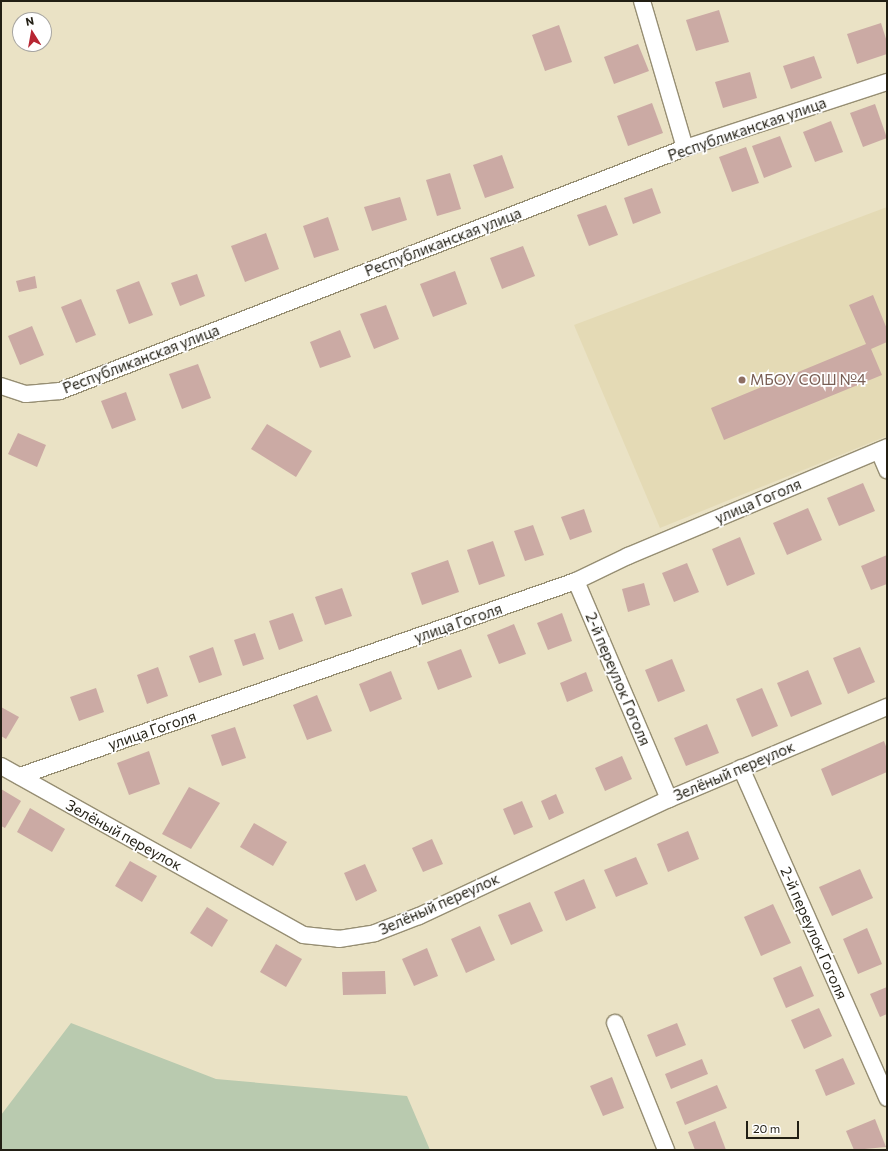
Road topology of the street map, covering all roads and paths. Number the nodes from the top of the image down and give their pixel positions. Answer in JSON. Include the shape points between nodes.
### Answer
{"nodes":[{"id":1,"x":642,"y":1,"type":"edge"},
{"id":2,"x":887,"y":82,"type":"edge"},
{"id":3,"x":686,"y":148,"type":"junction"},
{"id":4,"x":1,"y":386,"type":"edge"},
{"id":5,"x":883,"y":449,"type":"edge"},
{"id":6,"x":887,"y":470,"type":"edge"},
{"id":7,"x":576,"y":581,"type":"junction"},
{"id":8,"x":887,"y":707,"type":"edge"},
{"id":9,"x":1,"y":766,"type":"edge"},
{"id":10,"x":741,"y":768,"type":"junction"},
{"id":11,"x":20,"y":776,"type":"junction"},
{"id":12,"x":669,"y":799,"type":"junction"},
{"id":13,"x":615,"y":1023,"type":"dead end"},
{"id":14,"x":887,"y":1098,"type":"edge"},
{"id":15,"x":666,"y":1150,"type":"edge"}],
"edges":[{"from":1,"to":3,"type":"street"},
{"from":2,"to":3,"type":"street","name":"Республиканская улица"},
{"from":3,"to":4,"type":"street","name":"Республиканская улица","via":[[60,391],[26,394]]},
{"from":5,"to":6,"type":"street"},
{"from":5,"to":7,"type":"street","name":"улица Гоголя","via":[[628,556]]},
{"from":7,"to":11,"type":"street","name":"улица Гоголя"},
{"from":7,"to":12,"type":"street","name":"2-й переулок Гоголя"},
{"from":8,"to":10,"type":"street","name":"Зелёный переулок"},
{"from":9,"to":11,"type":"street","name":"Зелёный переулок"},
{"from":10,"to":12,"type":"street","name":"Зелёный переулок"},
{"from":10,"to":14,"type":"street","name":"2-й переулок Гоголя"},
{"from":11,"to":12,"type":"street","name":"Зелёный переулок","via":[[303,935],[339,939],[374,933],[419,916]]},
{"from":13,"to":15,"type":"street"}]}
